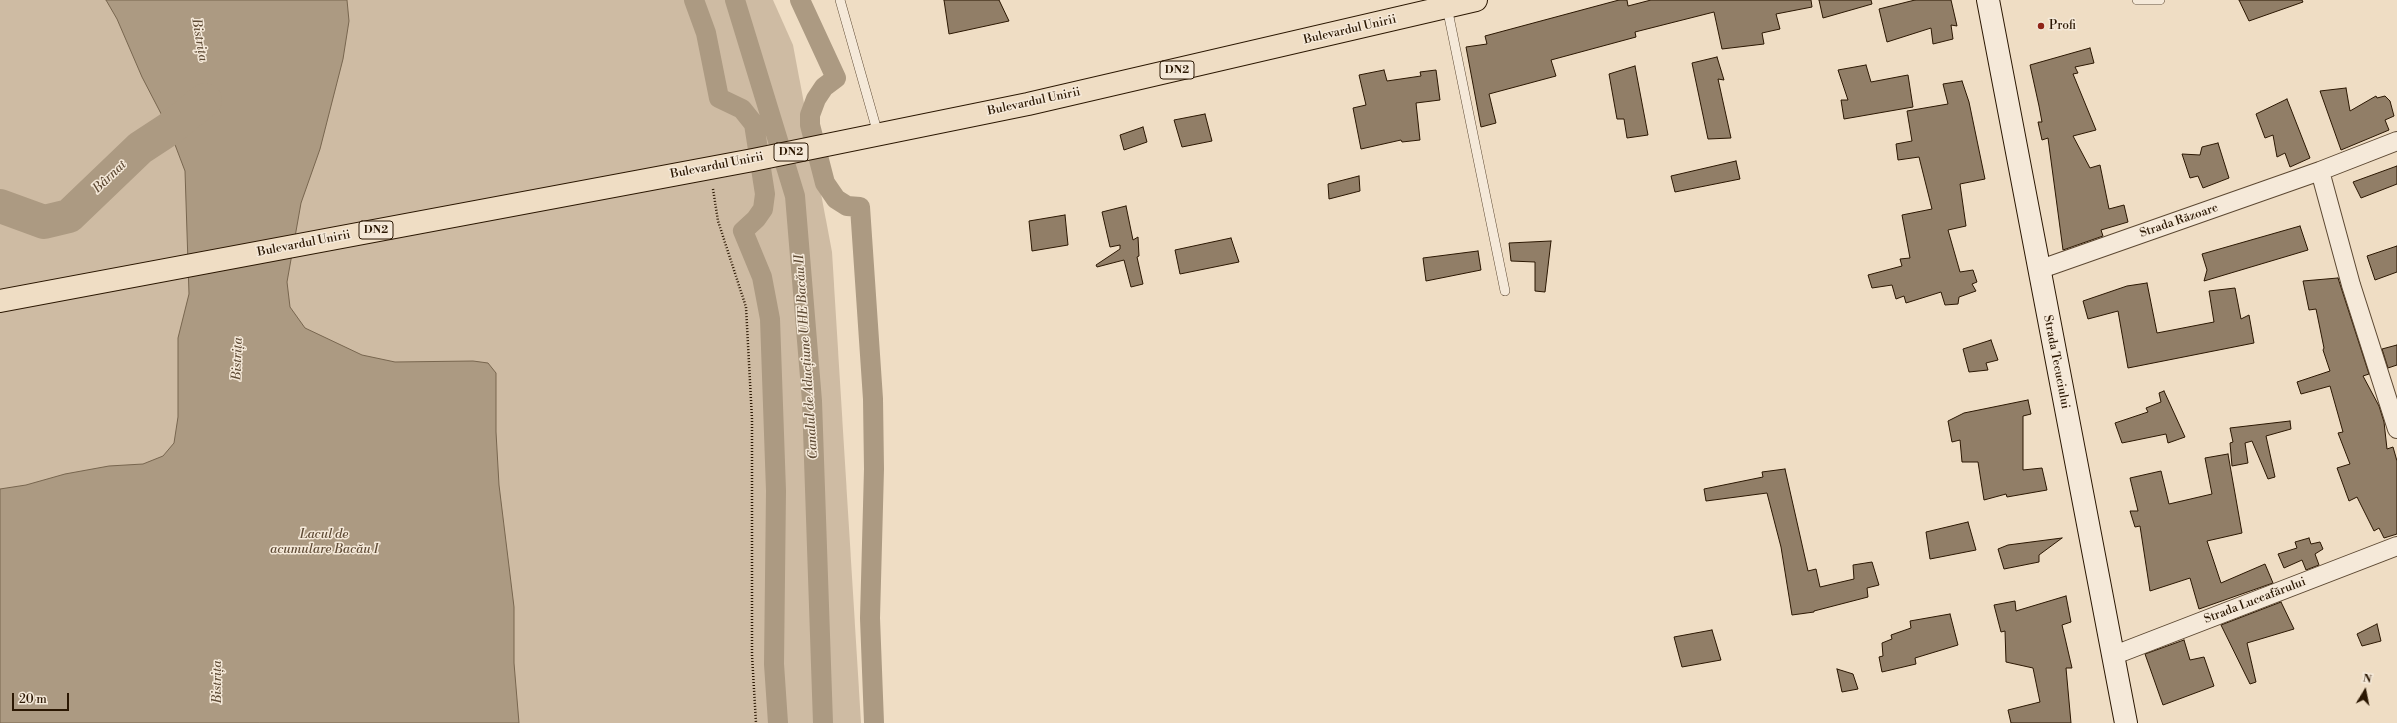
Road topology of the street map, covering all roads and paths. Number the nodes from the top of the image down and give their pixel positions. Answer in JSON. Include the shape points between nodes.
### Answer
{"nodes":[{"id":1,"x":840,"y":0,"type":"edge"},
{"id":2,"x":1476,"y":0,"type":"edge"},
{"id":3,"x":1988,"y":0,"type":"edge"},
{"id":4,"x":2137,"y":0,"type":"edge"},
{"id":5,"x":2160,"y":0,"type":"edge"},
{"id":6,"x":1447,"y":7,"type":"junction"},
{"id":7,"x":878,"y":134,"type":"junction"},
{"id":8,"x":2397,"y":141,"type":"edge"},
{"id":9,"x":710,"y":168,"type":"junction"},
{"id":10,"x":2320,"y":171,"type":"junction"},
{"id":11,"x":2038,"y":270,"type":"junction"},
{"id":12,"x":1505,"y":291,"type":"dead end"},
{"id":13,"x":0,"y":301,"type":"edge"},
{"id":14,"x":2397,"y":429,"type":"edge"},
{"id":15,"x":2397,"y":546,"type":"edge"},
{"id":16,"x":2112,"y":656,"type":"junction"},
{"id":17,"x":756,"y":723,"type":"edge"},
{"id":18,"x":2126,"y":723,"type":"edge"}],
"edges":[{"from":1,"to":7,"type":"lane"},
{"from":2,"to":6,"type":"main road","name":"Bulevardul Unirii","number":"DN2"},
{"from":3,"to":11,"type":"main road","name":"Strada Tecuciului"},
{"from":4,"to":5,"type":"lane"},
{"from":6,"to":7,"type":"main road","name":"Bulevardul Unirii","number":"DN2","via":[[1028,104]]},
{"from":6,"to":12,"type":"lane"},
{"from":7,"to":9,"type":"main road","name":"Bulevardul Unirii","number":"DN2"},
{"from":8,"to":10,"type":"street","name":"Strada Răzoare"},
{"from":9,"to":13,"type":"main road","name":"Bulevardul Unirii","number":"DN2"},
{"from":9,"to":17,"type":"path","via":[[718,221],[746,307],[752,419],[752,647]]},
{"from":10,"to":11,"type":"street","name":"Strada Răzoare"},
{"from":10,"to":14,"type":"street","via":[[2351,285]]},
{"from":11,"to":16,"type":"main road","name":"Strada Tecuciului"},
{"from":15,"to":16,"type":"street","name":"Strada Luceafărului"},
{"from":16,"to":18,"type":"main road","name":"Strada Tecuciului"}]}
